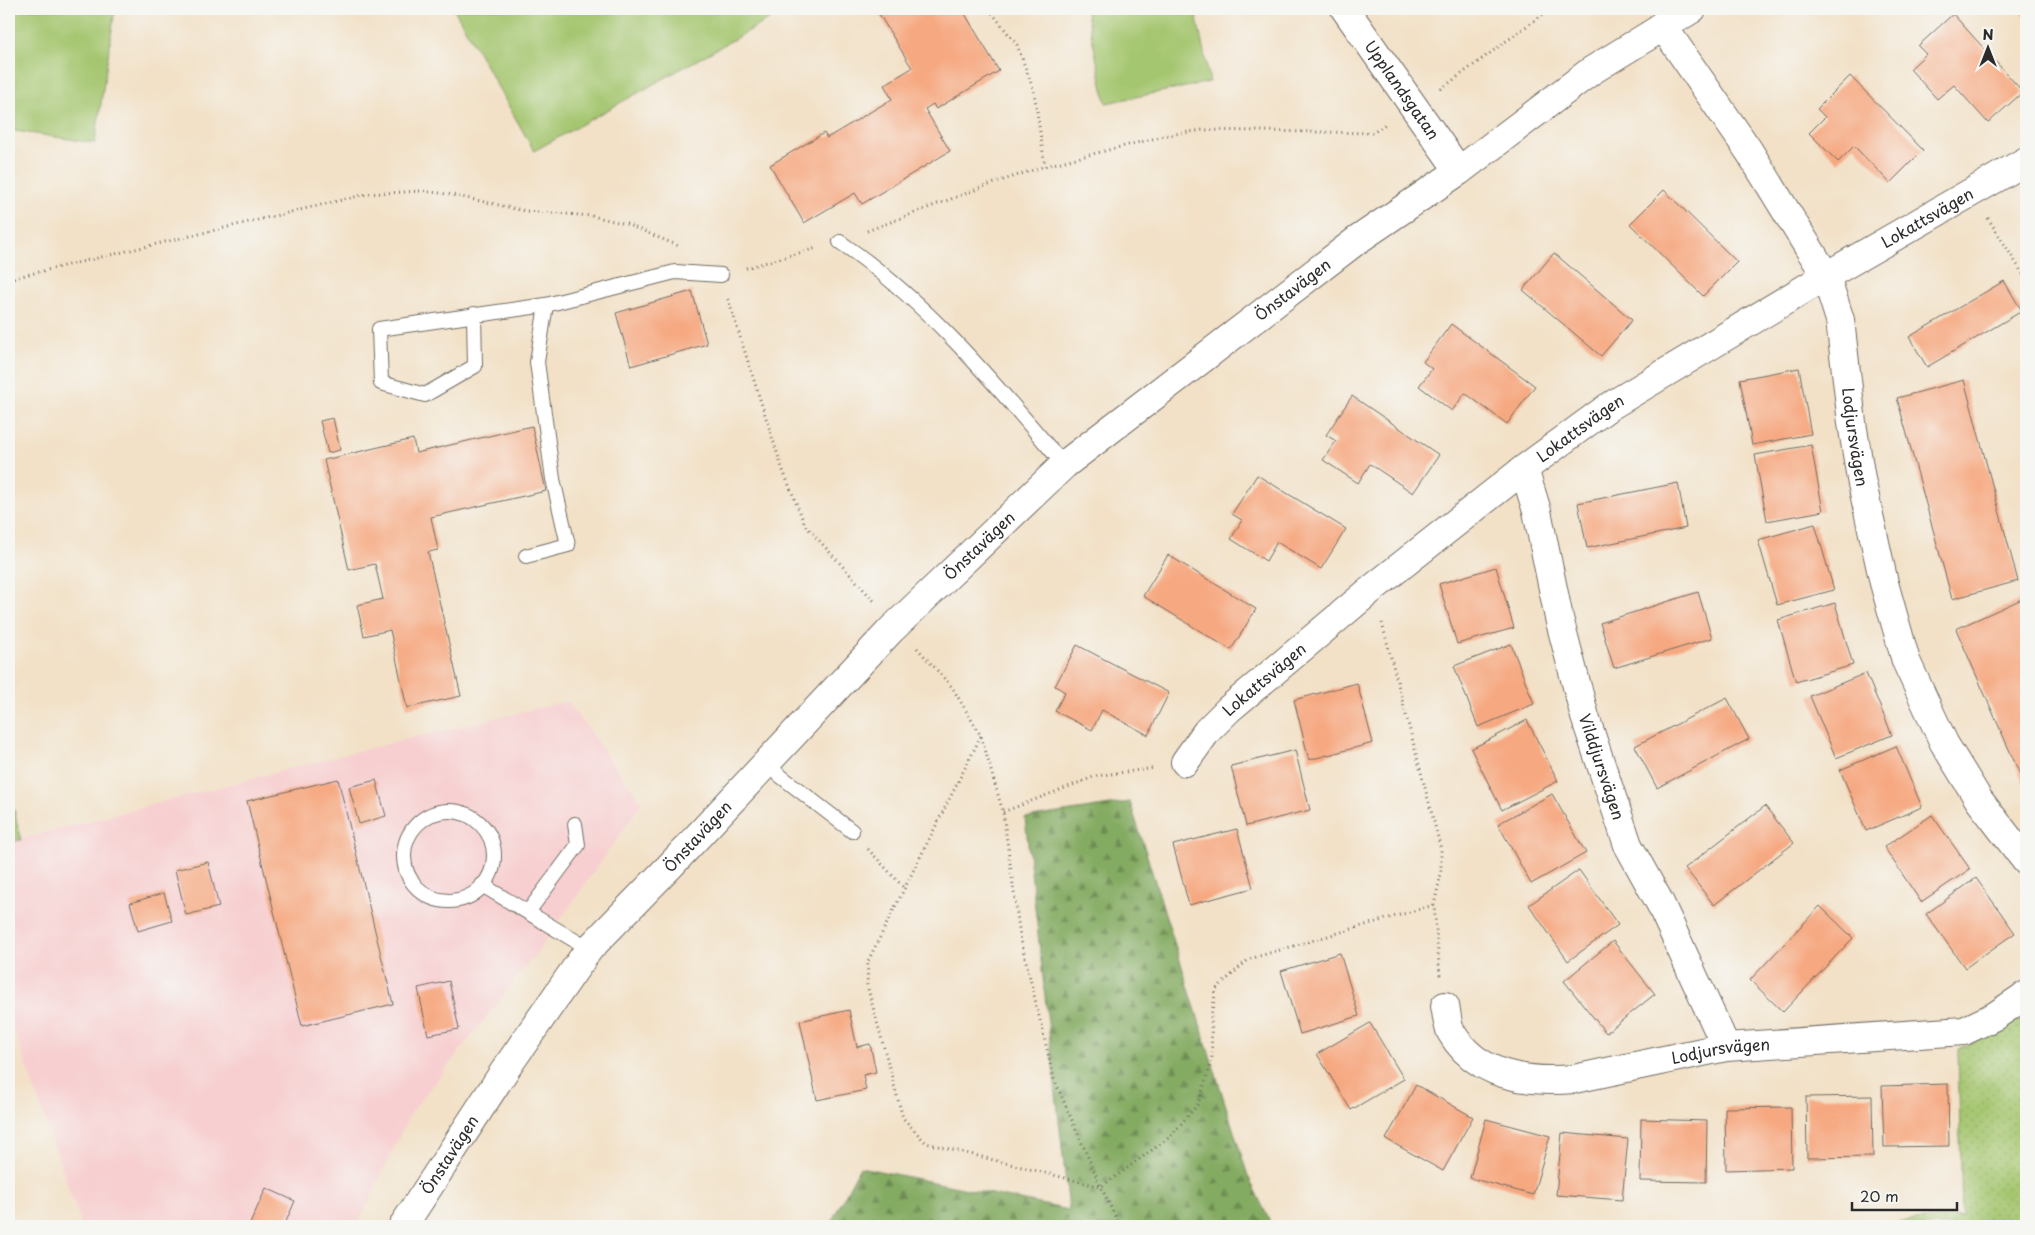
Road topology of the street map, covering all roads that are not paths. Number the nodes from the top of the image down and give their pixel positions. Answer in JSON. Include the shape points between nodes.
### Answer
{"nodes":[{"id":1,"x":1345,"y":9,"type":"edge"},
{"id":2,"x":1692,"y":9,"type":"edge"},
{"id":3,"x":1662,"y":25,"type":"junction"},
{"id":4,"x":2026,"y":161,"type":"edge"},
{"id":5,"x":1459,"y":171,"type":"junction"},
{"id":6,"x":840,"y":242,"type":"road end"},
{"id":7,"x":721,"y":275,"type":"road end"},
{"id":8,"x":1826,"y":276,"type":"junction"},
{"id":9,"x":546,"y":305,"type":"junction"},
{"id":10,"x":474,"y":314,"type":"junction"},
{"id":11,"x":1064,"y":465,"type":"junction"},
{"id":12,"x":1524,"y":469,"type":"junction"},
{"id":13,"x":526,"y":556,"type":"dead end"},
{"id":14,"x":1185,"y":762,"type":"road end"},
{"id":15,"x":766,"y":764,"type":"junction"},
{"id":16,"x":575,"y":824,"type":"dead end"},
{"id":17,"x":852,"y":832,"type":"road end"},
{"id":18,"x":2026,"y":861,"type":"edge"},
{"id":19,"x":482,"y":885,"type":"junction"},
{"id":20,"x":528,"y":912,"type":"junction"},
{"id":21,"x":589,"y":949,"type":"junction"},
{"id":22,"x":2026,"y":995,"type":"edge"},
{"id":23,"x":1445,"y":1006,"type":"road end"},
{"id":24,"x":1726,"y":1046,"type":"junction"},
{"id":25,"x":404,"y":1226,"type":"edge"}],
"edges":[{"from":1,"to":5,"type":"street","name":"Upplandsgatan"},
{"from":2,"to":3,"type":"street","name":"Önstavägen"},
{"from":3,"to":5,"type":"street","name":"Önstavägen","via":[[1591,71]]},
{"from":3,"to":8,"type":"street","name":"Lodjursvägen","via":[[1749,151]]},
{"from":4,"to":8,"type":"street","name":"Lokattsvägen"},
{"from":5,"to":11,"type":"street","name":"Önstavägen","via":[[1356,241]]},
{"from":6,"to":11,"type":"lane","via":[[871,263],[969,355]]},
{"from":7,"to":9,"type":"lane","via":[[675,272]]},
{"from":8,"to":12,"type":"street","name":"Lokattsvägen","via":[[1607,408]]},
{"from":8,"to":18,"type":"street","name":"Lodjursvägen","via":[[1840,320],[1862,479],[1884,582],[1906,661],[1954,759],[1979,800]]},
{"from":9,"to":10,"type":"lane"},
{"from":9,"to":13,"type":"lane","via":[[537,362],[553,479],[568,545]]},
{"from":10,"to":10,"type":"lane","via":[[380,329],[381,383],[425,395],[475,366]]},
{"from":11,"to":15,"type":"street","name":"Önstavägen","via":[[891,630]]},
{"from":12,"to":14,"type":"street","name":"Lokattsvägen","via":[[1373,588],[1229,709],[1207,731]]},
{"from":12,"to":24,"type":"street","name":"Vilddjursvägen","via":[[1537,511],[1559,618],[1585,717],[1628,846],[1660,903]]},
{"from":15,"to":17,"type":"lane"},
{"from":15,"to":21,"type":"street","name":"Önstavägen"},
{"from":16,"to":20,"type":"lane","via":[[578,845]]},
{"from":19,"to":19,"type":"lane","via":[[477,892],[461,900],[444,901],[427,896],[413,884],[406,868],[404,851],[410,834],[421,821],[437,813],[454,812],[471,817],[484,828],[492,844],[494,862]]},
{"from":19,"to":20,"type":"lane"},
{"from":20,"to":21,"type":"lane"},
{"from":21,"to":25,"type":"street","name":"Önstavägen","via":[[509,1064]]},
{"from":22,"to":24,"type":"street","name":"Lodjursvägen","via":[[1964,1031]]},
{"from":23,"to":24,"type":"street","name":"Lodjursvägen","via":[[1450,1031],[1464,1049],[1487,1068],[1519,1079],[1574,1079]]}]}
